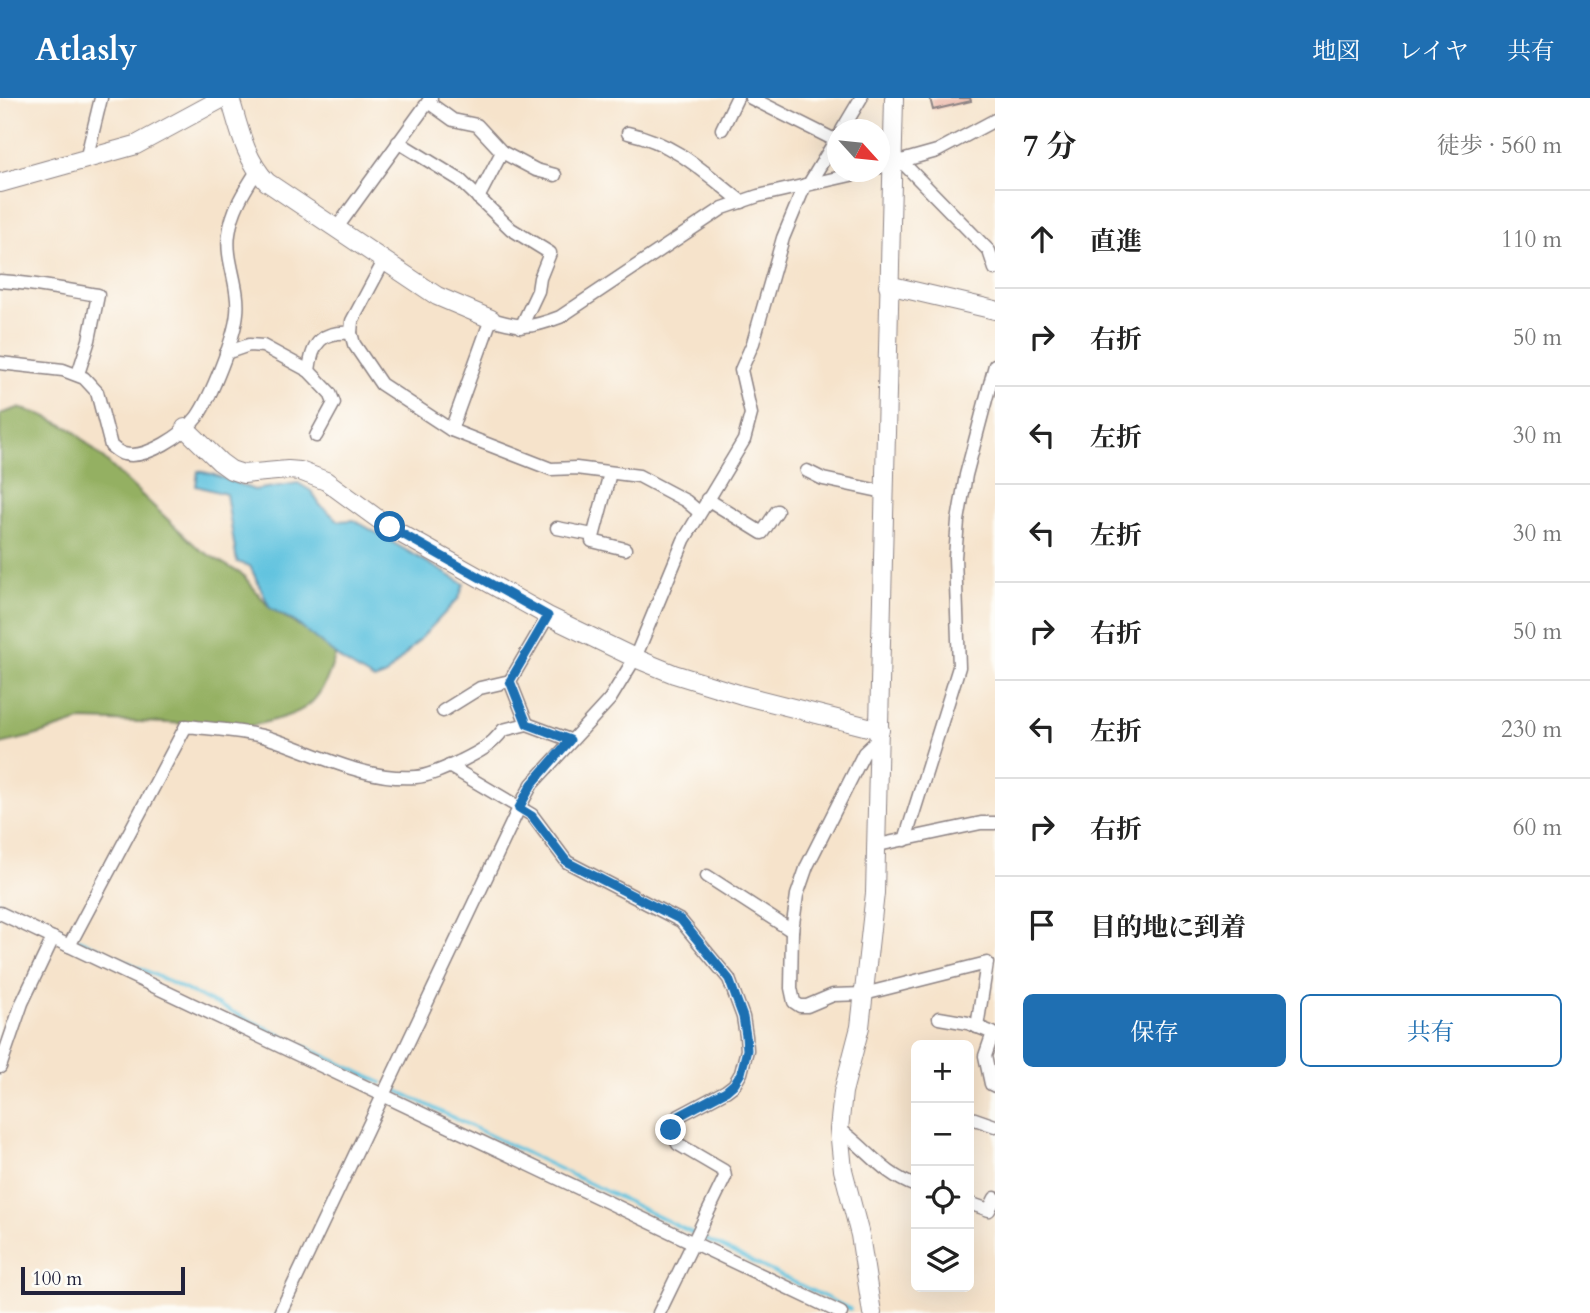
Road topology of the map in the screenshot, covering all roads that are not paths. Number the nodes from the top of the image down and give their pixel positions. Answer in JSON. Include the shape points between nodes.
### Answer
{"nodes":[{"id":1,"x":101,"y":98,"type":"edge"},
{"id":2,"x":223,"y":98,"type":"edge"},
{"id":3,"x":230,"y":98,"type":"edge"},
{"id":4,"x":737,"y":98,"type":"edge"},
{"id":5,"x":751,"y":98,"type":"edge"},
{"id":6,"x":861,"y":98,"type":"edge"},
{"id":7,"x":894,"y":98,"type":"edge"},
{"id":8,"x":430,"y":100,"type":"edge"},
{"id":9,"x":848,"y":119,"type":"edge"},
{"id":10,"x":995,"y":121,"type":"edge"},
{"id":11,"x":722,"y":129,"type":"dead end"},
{"id":12,"x":827,"y":130,"type":"edge"},
{"id":13,"x":628,"y":133,"type":"dead end"},
{"id":14,"x":398,"y":142,"type":"junction"},
{"id":15,"x":502,"y":152,"type":"junction"},
{"id":16,"x":827,"y":152,"type":"edge"},
{"id":17,"x":86,"y":160,"type":"junction"},
{"id":18,"x":891,"y":163,"type":"edge"},
{"id":19,"x":257,"y":171,"type":"junction"},
{"id":20,"x":555,"y":175,"type":"dead end"},
{"id":21,"x":827,"y":180,"type":"edge"},
{"id":22,"x":0,"y":183,"type":"edge"},
{"id":23,"x":807,"y":184,"type":"junction"},
{"id":24,"x":478,"y":198,"type":"junction"},
{"id":25,"x":741,"y":202,"type":"junction"},
{"id":26,"x":335,"y":229,"type":"junction"},
{"id":27,"x":384,"y":261,"type":"junction"},
{"id":28,"x":995,"y":268,"type":"edge"},
{"id":29,"x":0,"y":281,"type":"edge"},
{"id":30,"x":888,"y":285,"type":"junction"},
{"id":31,"x":995,"y":310,"type":"edge"},
{"id":32,"x":491,"y":320,"type":"junction"},
{"id":33,"x":521,"y":327,"type":"junction"},
{"id":34,"x":351,"y":333,"type":"junction"},
{"id":35,"x":226,"y":353,"type":"junction"},
{"id":36,"x":0,"y":363,"type":"edge"},
{"id":37,"x":995,"y":365,"type":"edge"},
{"id":38,"x":309,"y":371,"type":"junction"},
{"id":39,"x":78,"y":374,"type":"junction"},
{"id":40,"x":185,"y":429,"type":"junction"},
{"id":41,"x":451,"y":430,"type":"junction"},
{"id":42,"x":316,"y":436,"type":"dead end"},
{"id":43,"x":807,"y":471,"type":"dead end"},
{"id":44,"x":610,"y":473,"type":"junction"},
{"id":45,"x":884,"y":492,"type":"junction"},
{"id":46,"x":707,"y":499,"type":"junction"},
{"id":47,"x":776,"y":511,"type":"dead end"},
{"id":48,"x":699,"y":512,"type":"junction"},
{"id":49,"x":557,"y":528,"type":"dead end"},
{"id":50,"x":593,"y":536,"type":"junction"},
{"id":51,"x":625,"y":549,"type":"dead end"},
{"id":52,"x":548,"y":616,"type":"junction"},
{"id":53,"x":635,"y":658,"type":"junction"},
{"id":54,"x":510,"y":681,"type":"junction"},
{"id":55,"x":443,"y":711,"type":"dead end"},
{"id":56,"x":527,"y":724,"type":"junction"},
{"id":57,"x":880,"y":734,"type":"junction"},
{"id":58,"x":570,"y":740,"type":"junction"},
{"id":59,"x":449,"y":766,"type":"junction"},
{"id":60,"x":519,"y":808,"type":"junction"},
{"id":61,"x":995,"y":823,"type":"edge"},
{"id":62,"x":905,"y":840,"type":"junction"},
{"id":63,"x":878,"y":845,"type":"junction"},
{"id":64,"x":707,"y":876,"type":"dead end"},
{"id":65,"x":0,"y":914,"type":"edge"},
{"id":66,"x":792,"y":931,"type":"junction"},
{"id":67,"x":53,"y":938,"type":"junction"},
{"id":68,"x":69,"y":946,"type":"junction"},
{"id":69,"x":864,"y":993,"type":"junction"},
{"id":70,"x":939,"y":1018,"type":"dead end"},
{"id":71,"x":977,"y":1027,"type":"junction"},
{"id":72,"x":0,"y":1067,"type":"edge"},
{"id":73,"x":995,"y":1086,"type":"edge"},
{"id":74,"x":383,"y":1096,"type":"junction"},
{"id":75,"x":974,"y":1119,"type":"edge"},
{"id":76,"x":995,"y":1126,"type":"edge"},
{"id":77,"x":839,"y":1129,"type":"junction"},
{"id":78,"x":911,"y":1184,"type":"edge"},
{"id":79,"x":974,"y":1204,"type":"edge"},
{"id":80,"x":993,"y":1207,"type":"edge"},
{"id":81,"x":695,"y":1236,"type":"junction"},
{"id":82,"x":280,"y":1313,"type":"edge"},
{"id":83,"x":659,"y":1313,"type":"edge"},
{"id":84,"x":841,"y":1313,"type":"edge"},
{"id":85,"x":872,"y":1313,"type":"edge"}],
"edges":[{"from":1,"to":17,"type":"street"},
{"from":2,"to":17,"type":"street","via":[[136,145]]},
{"from":3,"to":19,"type":"street"},
{"from":4,"to":11,"type":"street"},
{"from":5,"to":12,"type":"street"},
{"from":6,"to":9,"type":"street"},
{"from":7,"to":18,"type":"street"},
{"from":8,"to":14,"type":"street"},
{"from":8,"to":15,"type":"street","via":[[453,120],[477,125]]},
{"from":10,"to":18,"type":"street","via":[[937,151]]},
{"from":13,"to":25,"type":"street","via":[[676,150]]},
{"from":14,"to":24,"type":"street","via":[[460,180]]},
{"from":14,"to":26,"type":"street"},
{"from":15,"to":20,"type":"street"},
{"from":15,"to":24,"type":"street"},
{"from":16,"to":23,"type":"street"},
{"from":17,"to":22,"type":"street"},
{"from":18,"to":28,"type":"street","via":[[989,251]]},
{"from":18,"to":30,"type":"street"},
{"from":19,"to":26,"type":"street"},
{"from":19,"to":35,"type":"street","via":[[236,205],[229,236],[238,298]]},
{"from":21,"to":23,"type":"street"},
{"from":23,"to":25,"type":"street"},
{"from":23,"to":46,"type":"street","via":[[783,238],[741,370],[751,414],[744,440]]},
{"from":24,"to":33,"type":"street","via":[[511,229],[550,253]]},
{"from":25,"to":33,"type":"street","via":[[723,208],[560,317]]},
{"from":26,"to":27,"type":"street"},
{"from":27,"to":32,"type":"street","via":[[437,296]]},
{"from":27,"to":34,"type":"street","via":[[352,321]]},
{"from":29,"to":39,"type":"street","via":[[98,295]]},
{"from":30,"to":31,"type":"street"},
{"from":30,"to":45,"type":"street"},
{"from":32,"to":33,"type":"street"},
{"from":32,"to":41,"type":"street"},
{"from":34,"to":38,"type":"street","via":[[331,332],[323,337],[315,346]]},
{"from":34,"to":41,"type":"street","via":[[381,384]]},
{"from":35,"to":38,"type":"street","via":[[249,345],[263,346]]},
{"from":35,"to":40,"type":"street","via":[[206,400]]},
{"from":36,"to":39,"type":"street"},
{"from":37,"to":62,"type":"street","via":[[958,521],[959,667]]},
{"from":38,"to":42,"type":"street","via":[[334,403]]},
{"from":39,"to":40,"type":"street","via":[[97,392],[111,446],[123,454],[138,455],[158,448]]},
{"from":40,"to":52,"type":"street","via":[[231,470],[257,474],[288,470],[319,478],[390,527]]},
{"from":41,"to":44,"type":"street","via":[[551,469]]},
{"from":43,"to":45,"type":"street","via":[[823,479]]},
{"from":44,"to":48,"type":"street","via":[[639,476]]},
{"from":44,"to":50,"type":"street"},
{"from":45,"to":57,"type":"street"},
{"from":46,"to":47,"type":"street","via":[[762,533]]},
{"from":46,"to":48,"type":"street"},
{"from":48,"to":53,"type":"street"},
{"from":49,"to":50,"type":"street"},
{"from":50,"to":51,"type":"street","via":[[592,541]]},
{"from":52,"to":53,"type":"street"},
{"from":52,"to":54,"type":"street"},
{"from":53,"to":57,"type":"street","via":[[741,695]]},
{"from":53,"to":58,"type":"street","via":[[610,699]]},
{"from":54,"to":55,"type":"street","via":[[480,688]]},
{"from":54,"to":56,"type":"street"},
{"from":56,"to":58,"type":"street"},
{"from":56,"to":59,"type":"street","via":[[503,730],[494,743]]},
{"from":57,"to":63,"type":"street"},
{"from":57,"to":66,"type":"street","via":[[863,753],[807,866]]},
{"from":58,"to":60,"type":"street","via":[[532,784]]},
{"from":59,"to":60,"type":"street"},
{"from":59,"to":68,"type":"street","via":[[417,778],[380,774],[245,732],[187,726]]},
{"from":60,"to":74,"type":"street"},
{"from":60,"to":81,"type":"street","via":[[532,816],[567,862],[681,920],[729,979],[746,1036],[741,1073],[726,1091],[674,1120],[671,1130],[678,1144],[724,1171]]},
{"from":61,"to":62,"type":"street","via":[[981,822]]},
{"from":62,"to":63,"type":"street"},
{"from":63,"to":69,"type":"street"},
{"from":64,"to":66,"type":"street"},
{"from":65,"to":67,"type":"street"},
{"from":66,"to":69,"type":"street","via":[[794,1002],[807,1006],[833,995]]},
{"from":67,"to":68,"type":"street"},
{"from":67,"to":72,"type":"street","via":[[22,1003]]},
{"from":68,"to":74,"type":"street"},
{"from":69,"to":71,"type":"street","via":[[987,963]]},
{"from":69,"to":77,"type":"street"},
{"from":70,"to":71,"type":"street"},
{"from":71,"to":73,"type":"street","via":[[993,1033],[985,1056]]},
{"from":74,"to":81,"type":"street"},
{"from":74,"to":82,"type":"street"},
{"from":75,"to":76,"type":"street"},
{"from":77,"to":78,"type":"street","via":[[860,1143],[889,1174]]},
{"from":77,"to":85,"type":"street"},
{"from":79,"to":80,"type":"street"},
{"from":81,"to":83,"type":"street"},
{"from":81,"to":84,"type":"street"}]}
